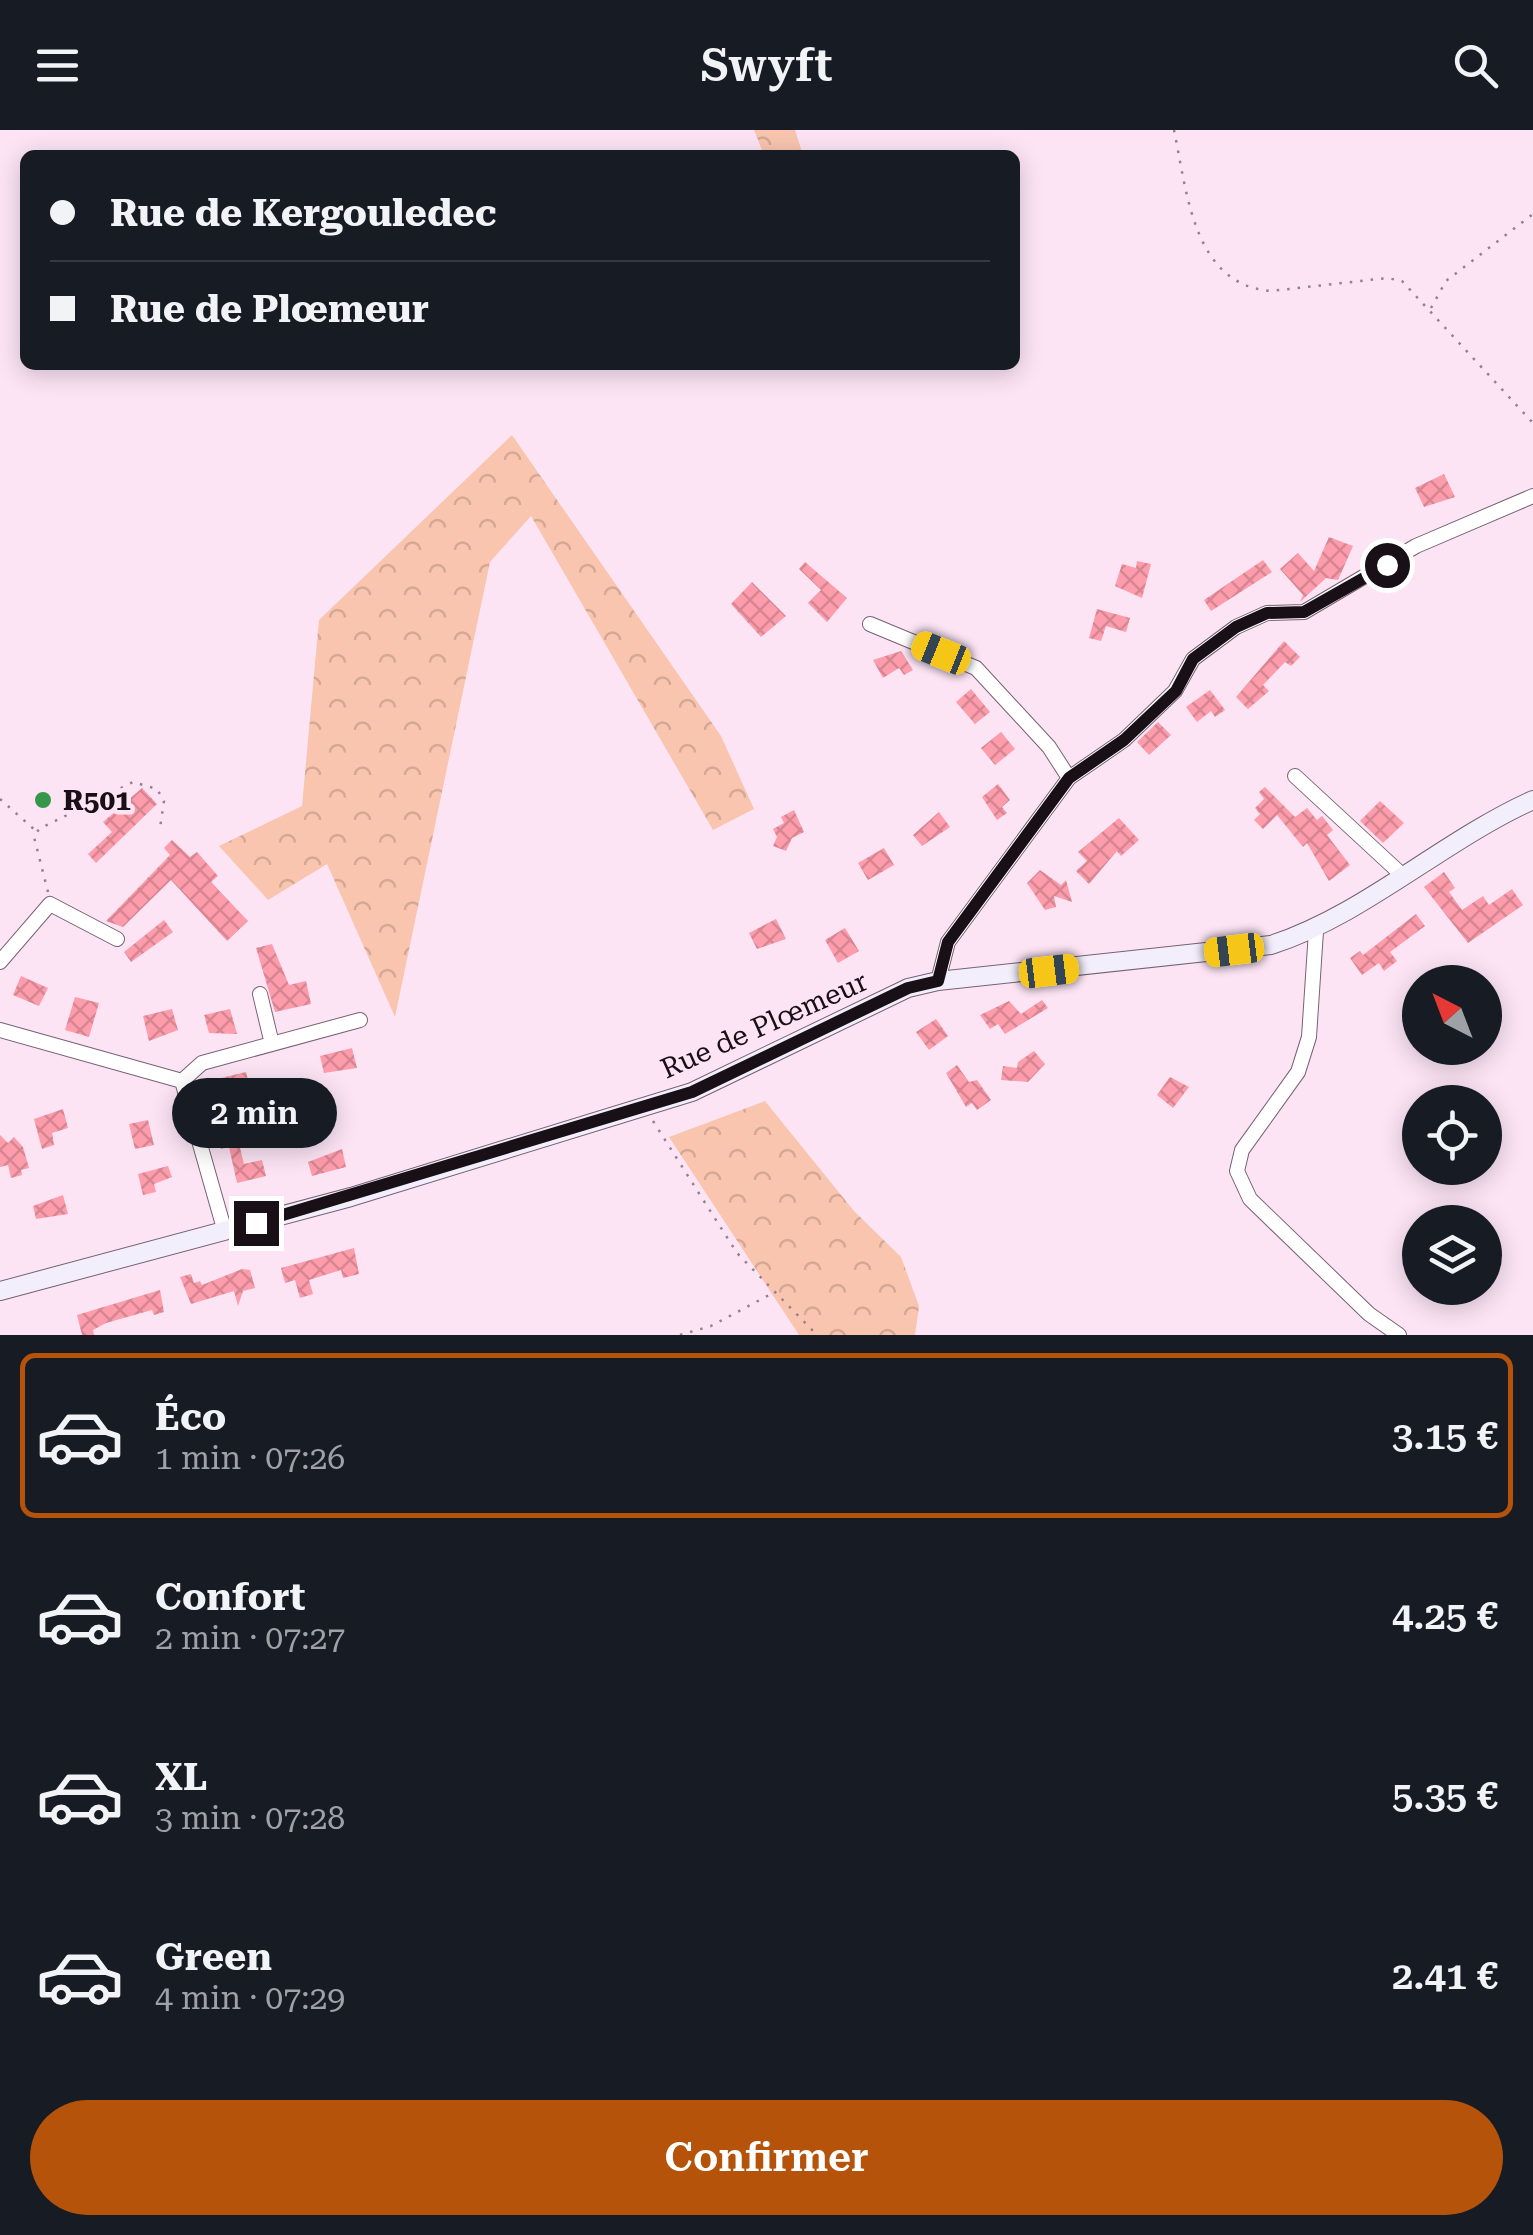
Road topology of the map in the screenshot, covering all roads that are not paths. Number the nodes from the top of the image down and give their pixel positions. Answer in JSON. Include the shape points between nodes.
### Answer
{"nodes":[{"id":1,"x":1533,"y":496,"type":"edge"},
{"id":2,"x":870,"y":624,"type":"dead end"},
{"id":3,"x":1295,"y":776,"type":"dead end"},
{"id":4,"x":1069,"y":778,"type":"junction"},
{"id":5,"x":1533,"y":800,"type":"edge"},
{"id":6,"x":1401,"y":874,"type":"junction"},
{"id":7,"x":1316,"y":931,"type":"junction"},
{"id":8,"x":117,"y":939,"type":"dead end"},
{"id":9,"x":0,"y":962,"type":"edge"},
{"id":10,"x":938,"y":981,"type":"junction"},
{"id":11,"x":260,"y":994,"type":"dead end"},
{"id":12,"x":360,"y":1020,"type":"dead end"},
{"id":13,"x":0,"y":1030,"type":"edge"},
{"id":14,"x":272,"y":1044,"type":"junction"},
{"id":15,"x":182,"y":1081,"type":"junction"},
{"id":16,"x":224,"y":1232,"type":"junction"},
{"id":17,"x":0,"y":1290,"type":"edge"},
{"id":18,"x":1399,"y":1335,"type":"edge"}],
"edges":[{"from":1,"to":4,"type":"street","via":[[1416,546],[1304,612],[1267,613],[1236,627],[1193,659],[1176,691],[1124,740]]},
{"from":2,"to":4,"type":"street","via":[[976,668]]},
{"from":3,"to":6,"type":"street"},
{"from":4,"to":10,"type":"street","via":[[948,942]]},
{"from":5,"to":6,"type":"main road","name":"Rue de Plœmeur"},
{"from":6,"to":7,"type":"main road","name":"Rue de Plœmeur"},
{"from":7,"to":10,"type":"main road","name":"Rue de Plœmeur","via":[[1271,945]]},
{"from":7,"to":18,"type":"street","via":[[1309,1037],[1285,1096],[1242,1150],[1237,1170],[1250,1199]]},
{"from":8,"to":9,"type":"street","via":[[50,904]]},
{"from":10,"to":16,"type":"main road","name":"Rue de Plœmeur","via":[[908,988],[720,1080],[644,1107]]},
{"from":11,"to":14,"type":"street"},
{"from":12,"to":14,"type":"street"},
{"from":13,"to":15,"type":"street"},
{"from":14,"to":15,"type":"street","via":[[202,1063]]},
{"from":15,"to":16,"type":"street"},
{"from":16,"to":17,"type":"main road","name":"Rue de Plœmeur"}]}
